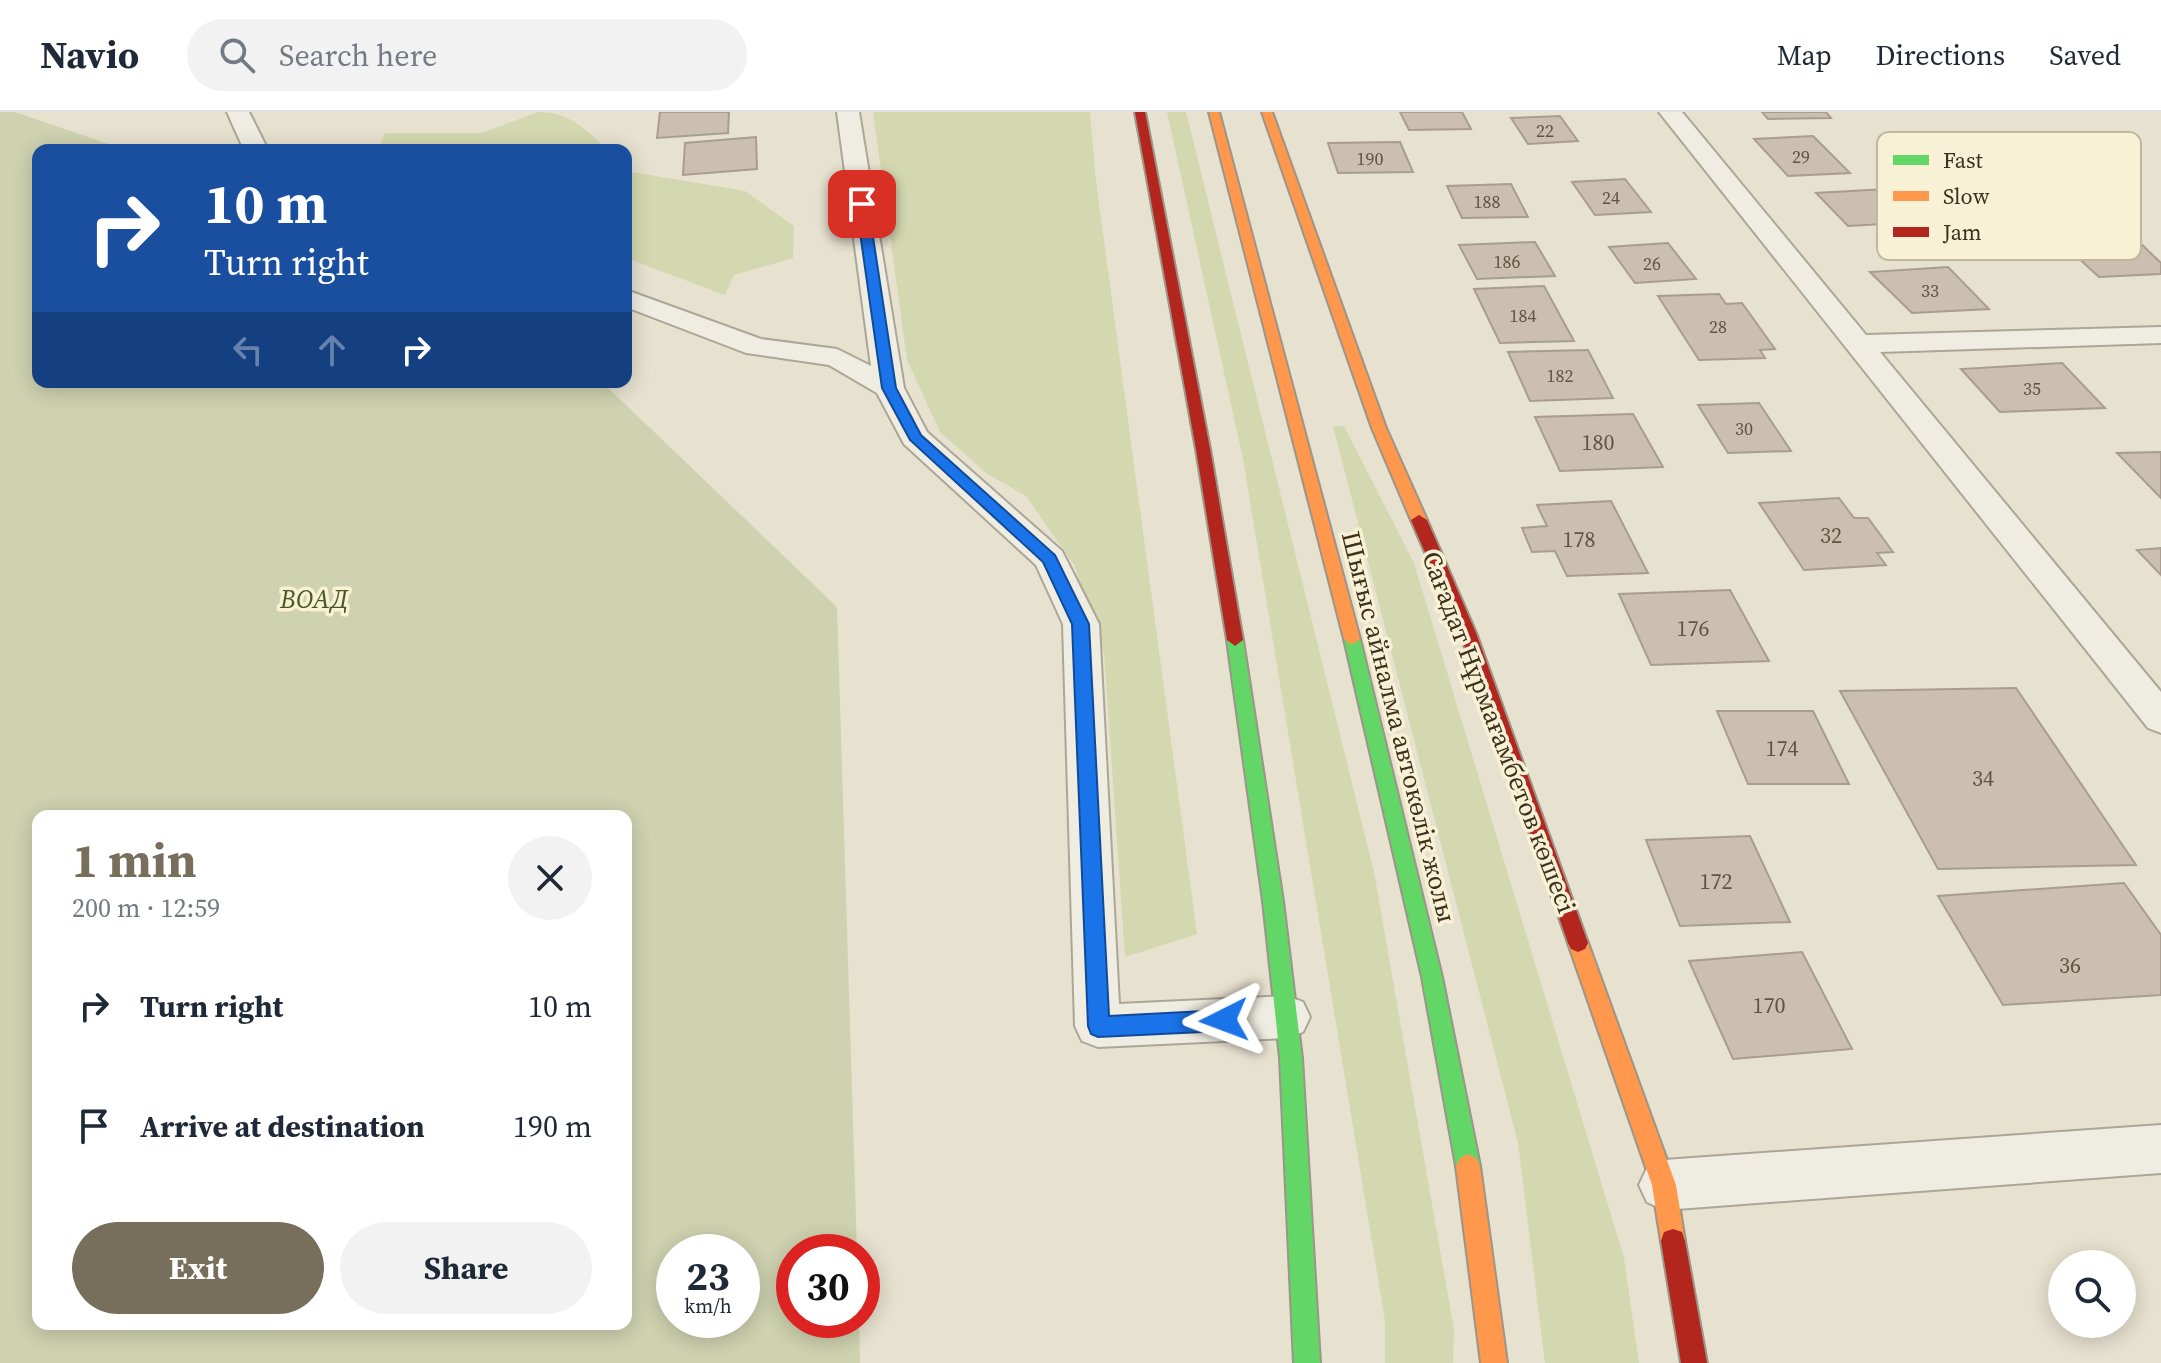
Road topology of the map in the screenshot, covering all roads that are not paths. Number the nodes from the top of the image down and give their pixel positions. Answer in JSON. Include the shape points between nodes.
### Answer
{"nodes":[{"id":1,"x":238,"y":112,"type":"edge"},
{"id":2,"x":848,"y":112,"type":"edge"},
{"id":3,"x":1140,"y":112,"type":"edge"},
{"id":4,"x":1214,"y":112,"type":"edge"},
{"id":5,"x":1267,"y":112,"type":"edge"},
{"id":6,"x":1670,"y":112,"type":"edge"},
{"id":7,"x":253,"y":144,"type":"edge"},
{"id":8,"x":632,"y":300,"type":"edge"},
{"id":9,"x":2161,"y":335,"type":"edge"},
{"id":10,"x":1858,"y":344,"type":"junction"},
{"id":11,"x":889,"y":388,"type":"junction"},
{"id":12,"x":2161,"y":718,"type":"edge"},
{"id":13,"x":1287,"y":1017,"type":"junction"},
{"id":14,"x":2161,"y":1149,"type":"edge"},
{"id":15,"x":1664,"y":1185,"type":"junction"},
{"id":16,"x":1307,"y":1363,"type":"edge"},
{"id":17,"x":1494,"y":1363,"type":"edge"},
{"id":18,"x":1694,"y":1363,"type":"edge"}],
"edges":[{"from":1,"to":7,"type":"street"},
{"from":2,"to":11,"type":"street"},
{"from":3,"to":13,"type":"main road","via":[[1239,653]]},
{"from":4,"to":17,"type":"main road","name":"Шығыс айналма автокөлік жолы","via":[[1359,659],[1443,1023],[1486,1278]]},
{"from":5,"to":15,"type":"main road","name":"Сағадат Нұрмағамбетов көшесі","via":[[1379,428],[1468,633]]},
{"from":6,"to":10,"type":"street"},
{"from":8,"to":11,"type":"street","via":[[756,347],[837,358]]},
{"from":9,"to":10,"type":"street"},
{"from":10,"to":12,"type":"street"},
{"from":11,"to":13,"type":"street","via":[[915,437],[1050,559],[1081,624],[1098,1026]]},
{"from":13,"to":16,"type":"main road"},
{"from":14,"to":15,"type":"street"},
{"from":15,"to":18,"type":"main road","name":"Сағадат Нұрмағамбетов көшесі"}]}
